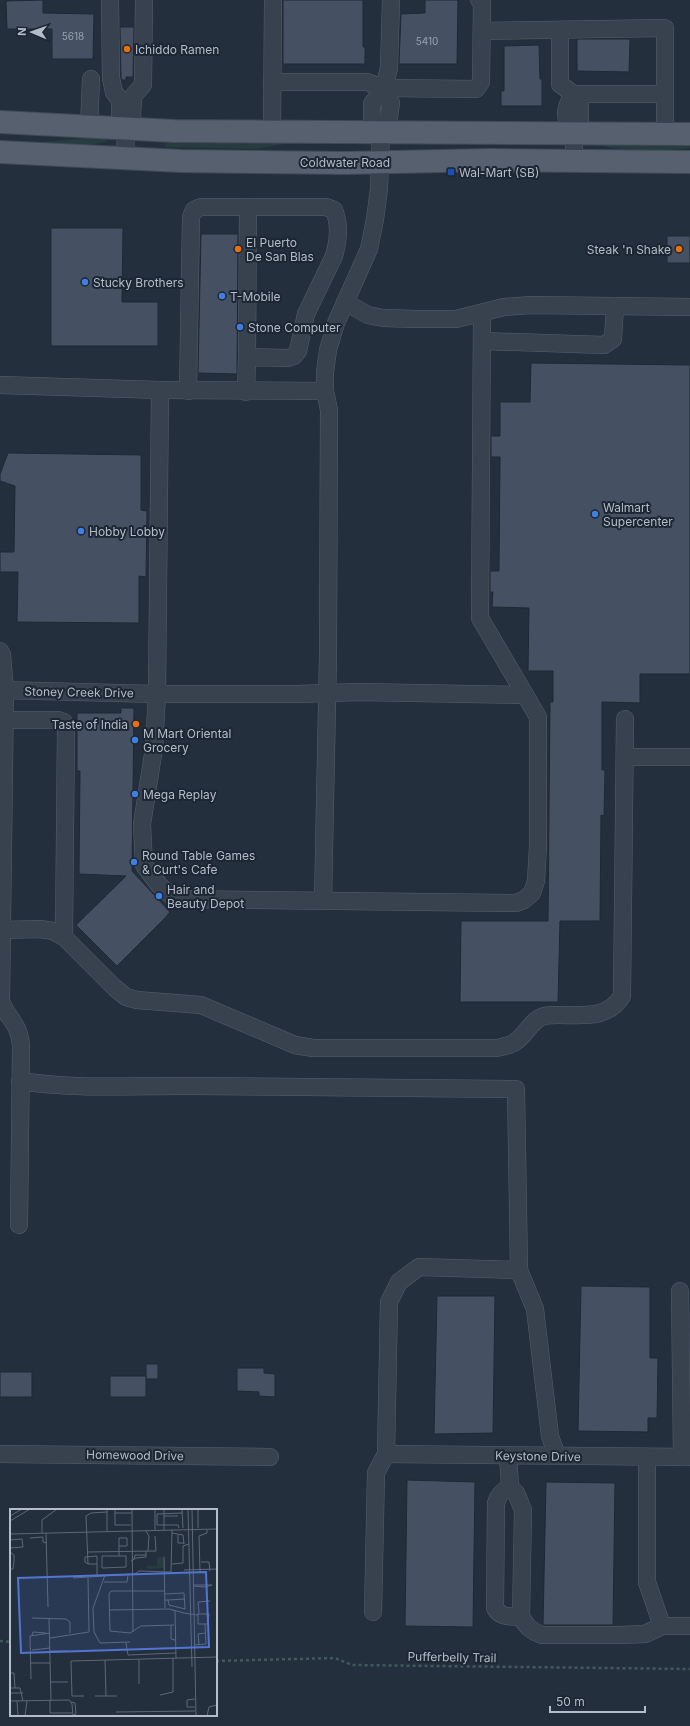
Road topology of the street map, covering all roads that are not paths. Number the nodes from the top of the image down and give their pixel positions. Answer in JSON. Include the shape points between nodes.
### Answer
{"nodes":[{"id":1,"x":110,"y":0,"type":"edge"},
{"id":2,"x":144,"y":0,"type":"edge"},
{"id":3,"x":273,"y":0,"type":"edge"},
{"id":4,"x":391,"y":0,"type":"edge"},
{"id":5,"x":479,"y":0,"type":"edge"},
{"id":6,"x":560,"y":30,"type":"junction"},
{"id":7,"x":482,"y":31,"type":"junction"},
{"id":8,"x":91,"y":79,"type":"dead end"},
{"id":9,"x":272,"y":82,"type":"junction"},
{"id":10,"x":384,"y":88,"type":"junction"},
{"id":11,"x":573,"y":94,"type":"junction"},
{"id":12,"x":664,"y":94,"type":"junction"},
{"id":13,"x":0,"y":122,"type":"edge"},
{"id":14,"x":89,"y":127,"type":"junction"},
{"id":15,"x":126,"y":129,"type":"junction"},
{"id":16,"x":272,"y":131,"type":"junction"},
{"id":17,"x":381,"y":132,"type":"junction"},
{"id":18,"x":520,"y":133,"type":"junction"},
{"id":19,"x":574,"y":133,"type":"junction"},
{"id":20,"x":665,"y":133,"type":"junction"},
{"id":21,"x":690,"y":134,"type":"edge"},
{"id":22,"x":0,"y":140,"type":"edge"},
{"id":23,"x":0,"y":152,"type":"edge"},
{"id":24,"x":125,"y":158,"type":"junction"},
{"id":25,"x":686,"y":159,"type":"edge"},
{"id":26,"x":491,"y":160,"type":"junction"},
{"id":27,"x":574,"y":161,"type":"junction"},
{"id":28,"x":260,"y":162,"type":"junction"},
{"id":29,"x":380,"y":162,"type":"junction"},
{"id":30,"x":248,"y":207,"type":"junction"},
{"id":31,"x":345,"y":302,"type":"junction"},
{"id":32,"x":615,"y":306,"type":"junction"},
{"id":33,"x":690,"y":307,"type":"edge"},
{"id":34,"x":482,"y":313,"type":"junction"},
{"id":35,"x":482,"y":341,"type":"junction"},
{"id":36,"x":247,"y":357,"type":"junction"},
{"id":37,"x":0,"y":385,"type":"edge"},
{"id":38,"x":160,"y":390,"type":"junction"},
{"id":39,"x":188,"y":391,"type":"junction"},
{"id":40,"x":325,"y":391,"type":"junction"},
{"id":41,"x":246,"y":392,"type":"junction"},
{"id":42,"x":0,"y":651,"type":"edge"},
{"id":43,"x":2,"y":690,"type":"edge"},
{"id":44,"x":326,"y":693,"type":"junction"},
{"id":45,"x":157,"y":694,"type":"junction"},
{"id":46,"x":525,"y":695,"type":"junction"},
{"id":47,"x":625,"y":719,"type":"dead end"},
{"id":48,"x":4,"y":720,"type":"junction"},
{"id":49,"x":626,"y":757,"type":"junction"},
{"id":50,"x":690,"y":757,"type":"edge"},
{"id":51,"x":323,"y":901,"type":"junction"},
{"id":52,"x":2,"y":930,"type":"junction"},
{"id":53,"x":64,"y":937,"type":"junction"},
{"id":54,"x":0,"y":1001,"type":"edge"},
{"id":55,"x":20,"y":1081,"type":"junction"},
{"id":56,"x":19,"y":1225,"type":"dead end"},
{"id":57,"x":519,"y":1270,"type":"junction"},
{"id":58,"x":680,"y":1291,"type":"dead end"},
{"id":59,"x":0,"y":1454,"type":"edge"},
{"id":60,"x":386,"y":1454,"type":"junction"},
{"id":61,"x":508,"y":1455,"type":"junction"},
{"id":62,"x":270,"y":1456,"type":"dead end"},
{"id":63,"x":557,"y":1456,"type":"junction"},
{"id":64,"x":647,"y":1457,"type":"junction"},
{"id":65,"x":686,"y":1457,"type":"edge"},
{"id":66,"x":510,"y":1487,"type":"junction"},
{"id":67,"x":373,"y":1612,"type":"dead end"},
{"id":68,"x":521,"y":1617,"type":"junction"},
{"id":69,"x":662,"y":1626,"type":"junction"},
{"id":70,"x":690,"y":1626,"type":"edge"}],
"edges":[{"from":1,"to":15,"type":"street","via":[[111,78],[114,92],[120,100],[120,114]]},
{"from":2,"to":15,"type":"street","via":[[143,85],[133,96],[132,118]]},
{"from":3,"to":9,"type":"street"},
{"from":4,"to":10,"type":"street","via":[[389,68]]},
{"from":5,"to":7,"type":"street","via":[[482,2]]},
{"from":6,"to":7,"type":"street"},
{"from":6,"to":11,"type":"street","via":[[560,84]]},
{"from":6,"to":12,"type":"street","via":[[665,28]]},
{"from":7,"to":10,"type":"street","via":[[481,82],[476,90]]},
{"from":8,"to":14,"type":"street"},
{"from":9,"to":10,"type":"street","via":[[367,82]]},
{"from":9,"to":16,"type":"street"},
{"from":10,"to":17,"type":"street","via":[[391,103],[389,117]]},
{"from":11,"to":12,"type":"street"},
{"from":11,"to":19,"type":"street","via":[[580,104],[580,122]]},
{"from":12,"to":20,"type":"street"},
{"from":13,"to":14,"type":"main road"},
{"from":14,"to":15,"type":"main road"},
{"from":14,"to":22,"type":"main road","via":[[80,134],[21,141]]},
{"from":15,"to":16,"type":"main road"},
{"from":15,"to":24,"type":"street"},
{"from":16,"to":17,"type":"main road"},
{"from":17,"to":18,"type":"main road"},
{"from":17,"to":28,"type":"main road","via":[[360,142],[318,142],[270,152]]},
{"from":17,"to":29,"type":"street"},
{"from":18,"to":19,"type":"main road"},
{"from":18,"to":29,"type":"main road","via":[[512,139],[473,145],[406,147]]},
{"from":19,"to":20,"type":"main road"},
{"from":19,"to":26,"type":"main road","via":[[557,144],[534,144],[496,152]]},
{"from":19,"to":27,"type":"street"},
{"from":20,"to":21,"type":"main road"},
{"from":23,"to":24,"type":"main road","name":"Coldwater Road"},
{"from":24,"to":28,"type":"main road","name":"Coldwater Road"},
{"from":25,"to":27,"type":"main road","name":"Coldwater Road"},
{"from":26,"to":27,"type":"main road","name":"Coldwater Road"},
{"from":26,"to":29,"type":"main road","name":"Coldwater Road"},
{"from":28,"to":29,"type":"main road","name":"Coldwater Road"},
{"from":29,"to":31,"type":"street","via":[[375,219],[369,249]]},
{"from":30,"to":36,"type":"street"},
{"from":30,"to":36,"type":"street","via":[[326,207],[334,210],[337,218],[334,256],[306,314],[298,350],[294,356],[288,358]]},
{"from":30,"to":39,"type":"street","via":[[201,207],[194,210],[191,217]]},
{"from":31,"to":34,"type":"street","via":[[368,315],[383,318],[456,319]]},
{"from":31,"to":40,"type":"street","via":[[328,350]]},
{"from":32,"to":33,"type":"street"},
{"from":32,"to":34,"type":"street","via":[[531,305],[504,307]]},
{"from":32,"to":35,"type":"street","via":[[613,339],[604,345]]},
{"from":34,"to":35,"type":"street"},
{"from":35,"to":46,"type":"street","via":[[480,618]]},
{"from":36,"to":41,"type":"street"},
{"from":37,"to":38,"type":"street"},
{"from":38,"to":39,"type":"street"},
{"from":38,"to":45,"type":"street"},
{"from":39,"to":41,"type":"street"},
{"from":40,"to":41,"type":"street"},
{"from":40,"to":44,"type":"street","via":[[329,410]]},
{"from":42,"to":43,"type":"street"},
{"from":43,"to":45,"type":"street","name":"Stoney Creek Drive"},
{"from":43,"to":48,"type":"street"},
{"from":44,"to":45,"type":"street","name":"Stoney Creek Drive"},
{"from":44,"to":46,"type":"street","name":"Stoney Creek Drive"},
{"from":44,"to":51,"type":"street"},
{"from":45,"to":51,"type":"street","via":[[154,748],[142,824],[144,865],[150,875],[175,899]]},
{"from":46,"to":51,"type":"street","via":[[538,717],[538,846],[536,881],[532,893],[516,903]]},
{"from":47,"to":49,"type":"street"},
{"from":48,"to":52,"type":"street"},
{"from":48,"to":53,"type":"street","via":[[58,720],[66,726]]},
{"from":49,"to":50,"type":"street"},
{"from":49,"to":53,"type":"street","via":[[622,996],[617,1005],[607,1011],[595,1014],[545,1016],[536,1020],[514,1043],[498,1048],[313,1048],[295,1045],[201,1005],[126,997]]},
{"from":52,"to":53,"type":"street","via":[[40,929],[53,931]]},
{"from":52,"to":54,"type":"street"},
{"from":54,"to":55,"type":"street","via":[[20,1033]]},
{"from":55,"to":56,"type":"street"},
{"from":55,"to":57,"type":"street","via":[[49,1086],[86,1087],[516,1089]]},
{"from":57,"to":60,"type":"street","via":[[419,1267],[399,1282],[389,1302]]},
{"from":57,"to":63,"type":"street","via":[[535,1309],[550,1436]]},
{"from":58,"to":65,"type":"street"},
{"from":59,"to":62,"type":"street","name":"Homewood Drive"},
{"from":60,"to":61,"type":"street","name":"Keystone Drive"},
{"from":60,"to":67,"type":"street","via":[[376,1473]]},
{"from":61,"to":63,"type":"street","name":"Keystone Drive"},
{"from":61,"to":66,"type":"street"},
{"from":63,"to":64,"type":"street","name":"Keystone Drive"},
{"from":64,"to":65,"type":"street","name":"Keystone Drive"},
{"from":64,"to":69,"type":"street","via":[[647,1582]]},
{"from":66,"to":68,"type":"street","via":[[516,1493],[523,1510]]},
{"from":66,"to":68,"type":"street","via":[[500,1494],[496,1504],[495,1608],[503,1616]]},
{"from":68,"to":69,"type":"street","via":[[526,1626],[542,1635],[621,1636],[645,1634]]},
{"from":69,"to":70,"type":"street"}]}
